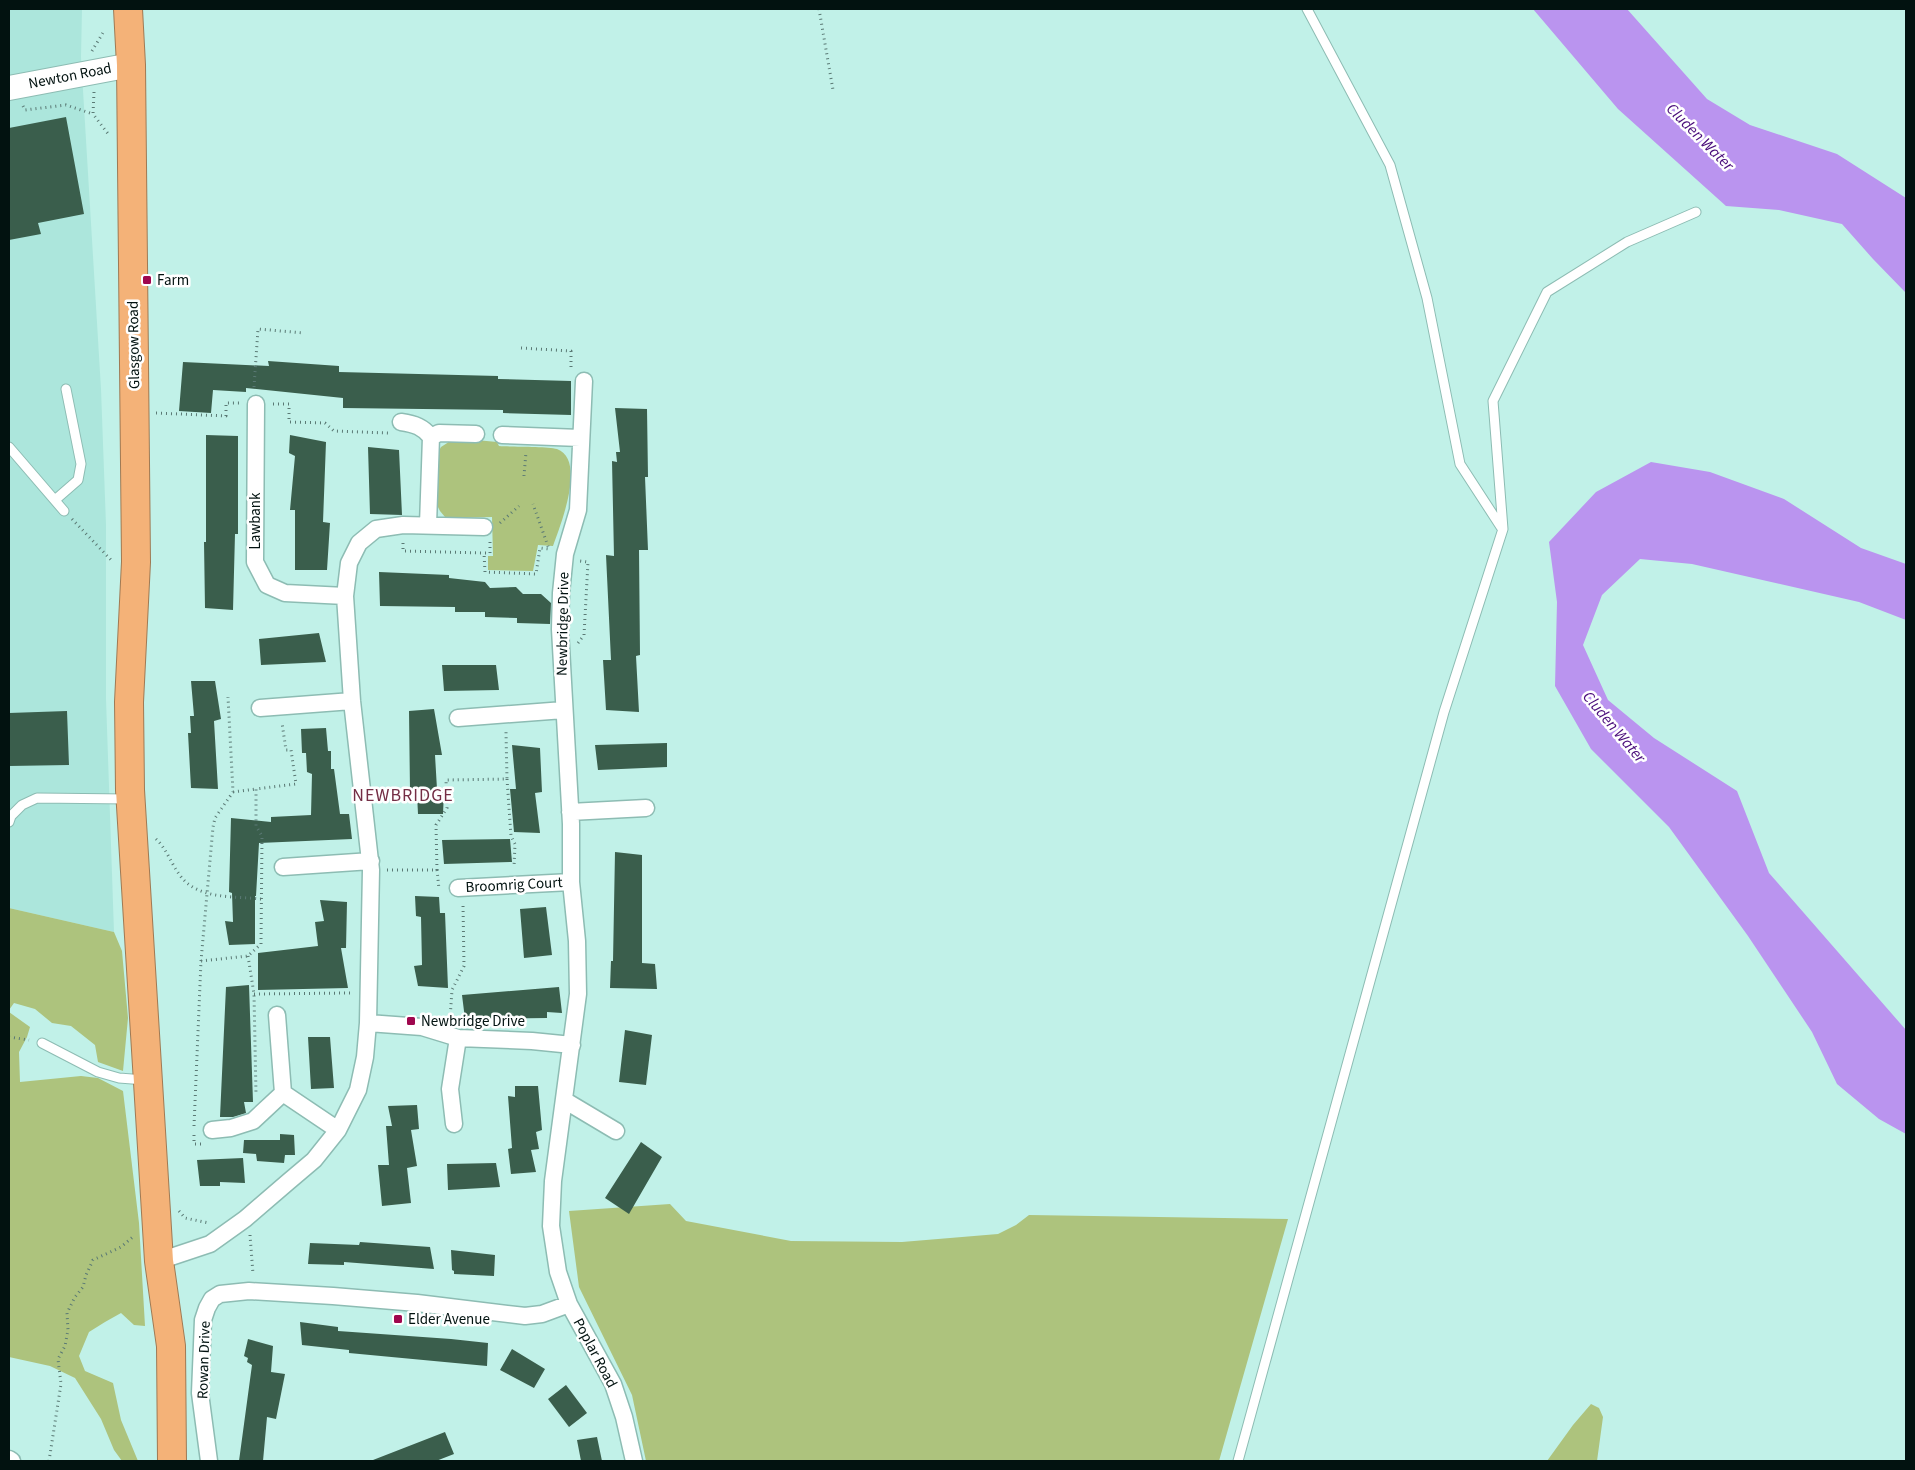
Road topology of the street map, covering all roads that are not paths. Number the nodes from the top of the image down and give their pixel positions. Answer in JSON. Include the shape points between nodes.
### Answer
{"nodes":[{"id":1,"x":128,"y":9,"type":"edge"},
{"id":2,"x":1307,"y":9,"type":"edge"},
{"id":3,"x":131,"y":65,"type":"junction"},
{"id":4,"x":10,"y":88,"type":"edge"},
{"id":5,"x":1696,"y":212,"type":"dead end"},
{"id":6,"x":584,"y":381,"type":"road end"},
{"id":7,"x":66,"y":388,"type":"dead end"},
{"id":8,"x":255,"y":399,"type":"road end"},
{"id":9,"x":401,"y":422,"type":"dead end"},
{"id":10,"x":476,"y":434,"type":"dead end"},
{"id":11,"x":502,"y":435,"type":"dead end"},
{"id":12,"x":431,"y":438,"type":"junction"},
{"id":13,"x":580,"y":438,"type":"junction"},
{"id":14,"x":9,"y":448,"type":"edge"},
{"id":15,"x":55,"y":500,"type":"junction"},
{"id":16,"x":64,"y":511,"type":"road end"},
{"id":17,"x":428,"y":525,"type":"junction"},
{"id":18,"x":488,"y":526,"type":"road end"},
{"id":19,"x":1503,"y":529,"type":"junction"},
{"id":20,"x":345,"y":596,"type":"junction"},
{"id":21,"x":352,"y":701,"type":"junction"},
{"id":22,"x":260,"y":708,"type":"dead end"},
{"id":23,"x":564,"y":710,"type":"junction"},
{"id":24,"x":458,"y":718,"type":"dead end"},
{"id":25,"x":131,"y":799,"type":"junction"},
{"id":26,"x":646,"y":808,"type":"dead end"},
{"id":27,"x":570,"y":812,"type":"junction"},
{"id":28,"x":9,"y":822,"type":"edge"},
{"id":29,"x":371,"y":866,"type":"junction"},
{"id":30,"x":283,"y":867,"type":"dead end"},
{"id":31,"x":570,"y":882,"type":"junction"},
{"id":32,"x":461,"y":893,"type":"road end"},
{"id":33,"x":277,"y":1015,"type":"dead end"},
{"id":34,"x":368,"y":1024,"type":"junction"},
{"id":35,"x":454,"y":1036,"type":"junction"},
{"id":36,"x":42,"y":1043,"type":"road end"},
{"id":37,"x":572,"y":1045,"type":"junction"},
{"id":38,"x":147,"y":1080,"type":"junction"},
{"id":39,"x":283,"y":1093,"type":"junction"},
{"id":40,"x":564,"y":1100,"type":"junction"},
{"id":41,"x":454,"y":1124,"type":"dead end"},
{"id":42,"x":212,"y":1130,"type":"road end"},
{"id":43,"x":338,"y":1130,"type":"junction"},
{"id":44,"x":616,"y":1131,"type":"dead end"},
{"id":45,"x":159,"y":1262,"type":"junction"},
{"id":46,"x":569,"y":1304,"type":"junction"},
{"id":47,"x":172,"y":1461,"type":"edge"},
{"id":48,"x":209,"y":1461,"type":"edge"},
{"id":49,"x":634,"y":1461,"type":"edge"},
{"id":50,"x":1238,"y":1461,"type":"edge"}],
"edges":[{"from":1,"to":3,"type":"highway","name":"Glasgow Road"},
{"from":2,"to":19,"type":"lane","via":[[1390,165],[1427,298],[1460,464]]},
{"from":3,"to":4,"type":"street","name":"Newton Road"},
{"from":3,"to":25,"type":"highway","name":"Glasgow Road","via":[[136,562],[129,702]]},
{"from":5,"to":19,"type":"lane","via":[[1627,242],[1547,292],[1493,401]]},
{"from":6,"to":13,"type":"street","name":"Newbridge Drive"},
{"from":7,"to":15,"type":"lane","via":[[81,464],[78,480]]},
{"from":8,"to":20,"type":"street","name":"Lawbank","via":[[255,562],[267,585],[285,593]]},
{"from":9,"to":12,"type":"street","via":[[425,429]]},
{"from":10,"to":12,"type":"street","via":[[439,433]]},
{"from":11,"to":13,"type":"street"},
{"from":12,"to":17,"type":"street"},
{"from":13,"to":23,"type":"street","name":"Newbridge Drive","via":[[578,510],[565,559],[561,594]]},
{"from":14,"to":15,"type":"lane"},
{"from":15,"to":16,"type":"lane"},
{"from":17,"to":18,"type":"street"},
{"from":17,"to":20,"type":"street","via":[[376,529],[358,543],[349,563]]},
{"from":19,"to":50,"type":"lane","via":[[1444,712]]},
{"from":20,"to":21,"type":"street"},
{"from":21,"to":22,"type":"street"},
{"from":21,"to":29,"type":"street"},
{"from":23,"to":24,"type":"street"},
{"from":23,"to":27,"type":"street","name":"Newbridge Drive"},
{"from":25,"to":28,"type":"lane","via":[[37,798],[22,805]]},
{"from":25,"to":38,"type":"highway","name":"Glasgow Road"},
{"from":26,"to":27,"type":"street"},
{"from":27,"to":31,"type":"street","name":"Newbridge Drive"},
{"from":29,"to":30,"type":"street"},
{"from":29,"to":34,"type":"street"},
{"from":31,"to":32,"type":"street","name":"Broomrig Court","via":[[513,885]]},
{"from":31,"to":37,"type":"street","name":"Newbridge Drive","via":[[577,941],[578,994]]},
{"from":33,"to":39,"type":"street"},
{"from":34,"to":35,"type":"street","via":[[422,1027]]},
{"from":34,"to":43,"type":"street","via":[[358,1090]]},
{"from":35,"to":37,"type":"street"},
{"from":35,"to":41,"type":"street","via":[[450,1089]]},
{"from":36,"to":38,"type":"lane","via":[[98,1072],[119,1078]]},
{"from":37,"to":40,"type":"street","name":"Newbridge Drive"},
{"from":38,"to":45,"type":"highway","name":"Glasgow Road","via":[[168,1217]]},
{"from":39,"to":42,"type":"street","via":[[253,1121]]},
{"from":39,"to":43,"type":"street"},
{"from":40,"to":44,"type":"street"},
{"from":40,"to":46,"type":"street","name":"Newbridge Drive","via":[[550,1226],[558,1272]]},
{"from":43,"to":45,"type":"street","via":[[314,1160],[240,1222],[210,1244]]},
{"from":45,"to":47,"type":"highway","name":"Glasgow Road","via":[[171,1346]]},
{"from":46,"to":48,"type":"street","name":"Rowan Drive","via":[[542,1314],[525,1316],[417,1302],[249,1291],[220,1294],[206,1308],[203,1320],[200,1393]]},
{"from":46,"to":49,"type":"street","name":"Poplar Road","via":[[613,1384]]}]}
